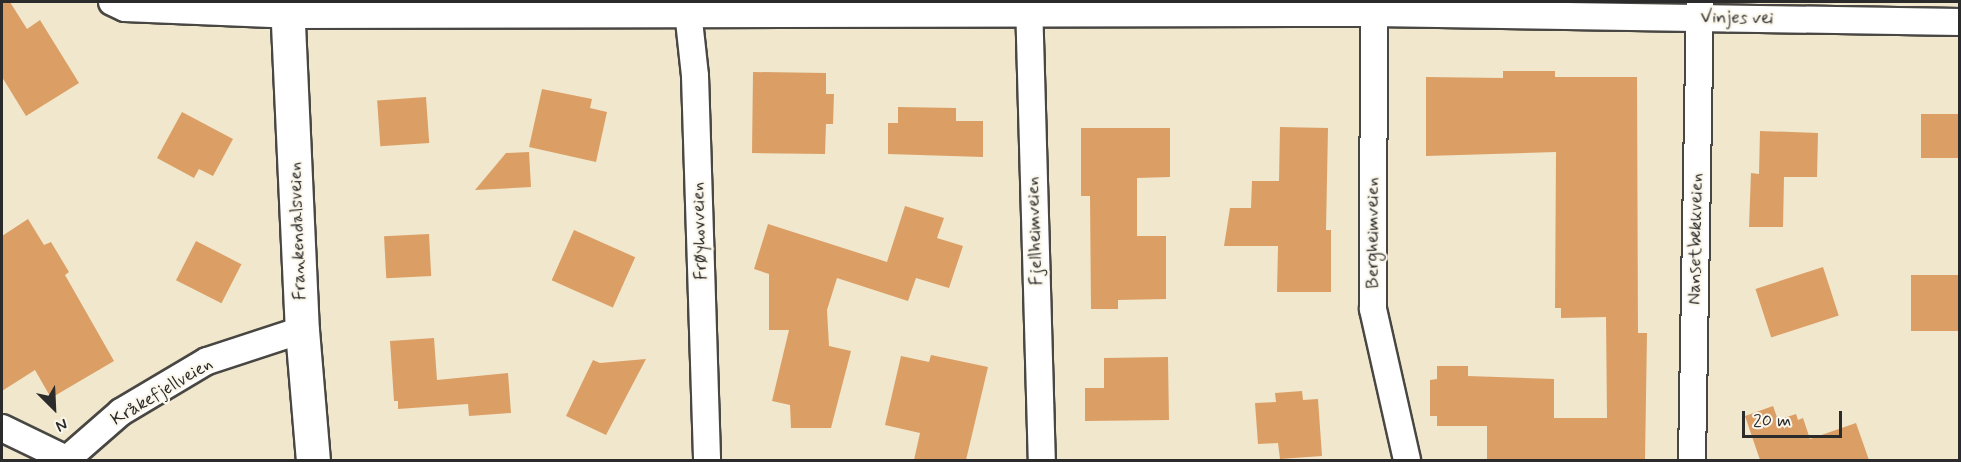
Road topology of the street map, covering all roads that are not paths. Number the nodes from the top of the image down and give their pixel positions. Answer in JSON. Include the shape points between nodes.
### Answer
{"nodes":[{"id":1,"x":112,"y":2,"type":"edge"},
{"id":2,"x":288,"y":8,"type":"edge"},
{"id":3,"x":1029,"y":8,"type":"edge"},
{"id":4,"x":1374,"y":8,"type":"edge"},
{"id":5,"x":688,"y":9,"type":"edge"},
{"id":6,"x":1700,"y":9,"type":"edge"},
{"id":7,"x":1959,"y":22,"type":"edge"},
{"id":8,"x":302,"y":330,"type":"junction"},
{"id":9,"x":2,"y":428,"type":"edge"},
{"id":10,"x":66,"y":460,"type":"edge"},
{"id":11,"x":313,"y":460,"type":"edge"},
{"id":12,"x":707,"y":460,"type":"edge"},
{"id":13,"x":1042,"y":460,"type":"edge"},
{"id":14,"x":1407,"y":460,"type":"edge"},
{"id":15,"x":1692,"y":460,"type":"edge"}],
"edges":[{"from":1,"to":2,"type":"street","name":"Vinjes vei","via":[[124,8]]},
{"from":2,"to":5,"type":"street","name":"Vinjes vei"},
{"from":2,"to":8,"type":"main road","name":"Frankendalsveien"},
{"from":3,"to":4,"type":"street","name":"Vinjes vei"},
{"from":3,"to":5,"type":"street","name":"Vinjes vei"},
{"from":3,"to":13,"type":"street","name":"Fjellheimveien"},
{"from":4,"to":6,"type":"street","name":"Vinjes vei"},
{"from":4,"to":14,"type":"street","name":"Bergheimveien","via":[[1373,309]]},
{"from":5,"to":12,"type":"street","name":"Frøyhovveien","via":[[695,76]]},
{"from":6,"to":7,"type":"street","name":"Vinjes vei"},
{"from":6,"to":15,"type":"street","name":"Nansetbekkveien"},
{"from":8,"to":10,"type":"street","name":"Kråkefjellveien","via":[[207,361],[121,412]]},
{"from":8,"to":11,"type":"main road","name":"Frankendalsveien"},
{"from":9,"to":10,"type":"street"}]}
